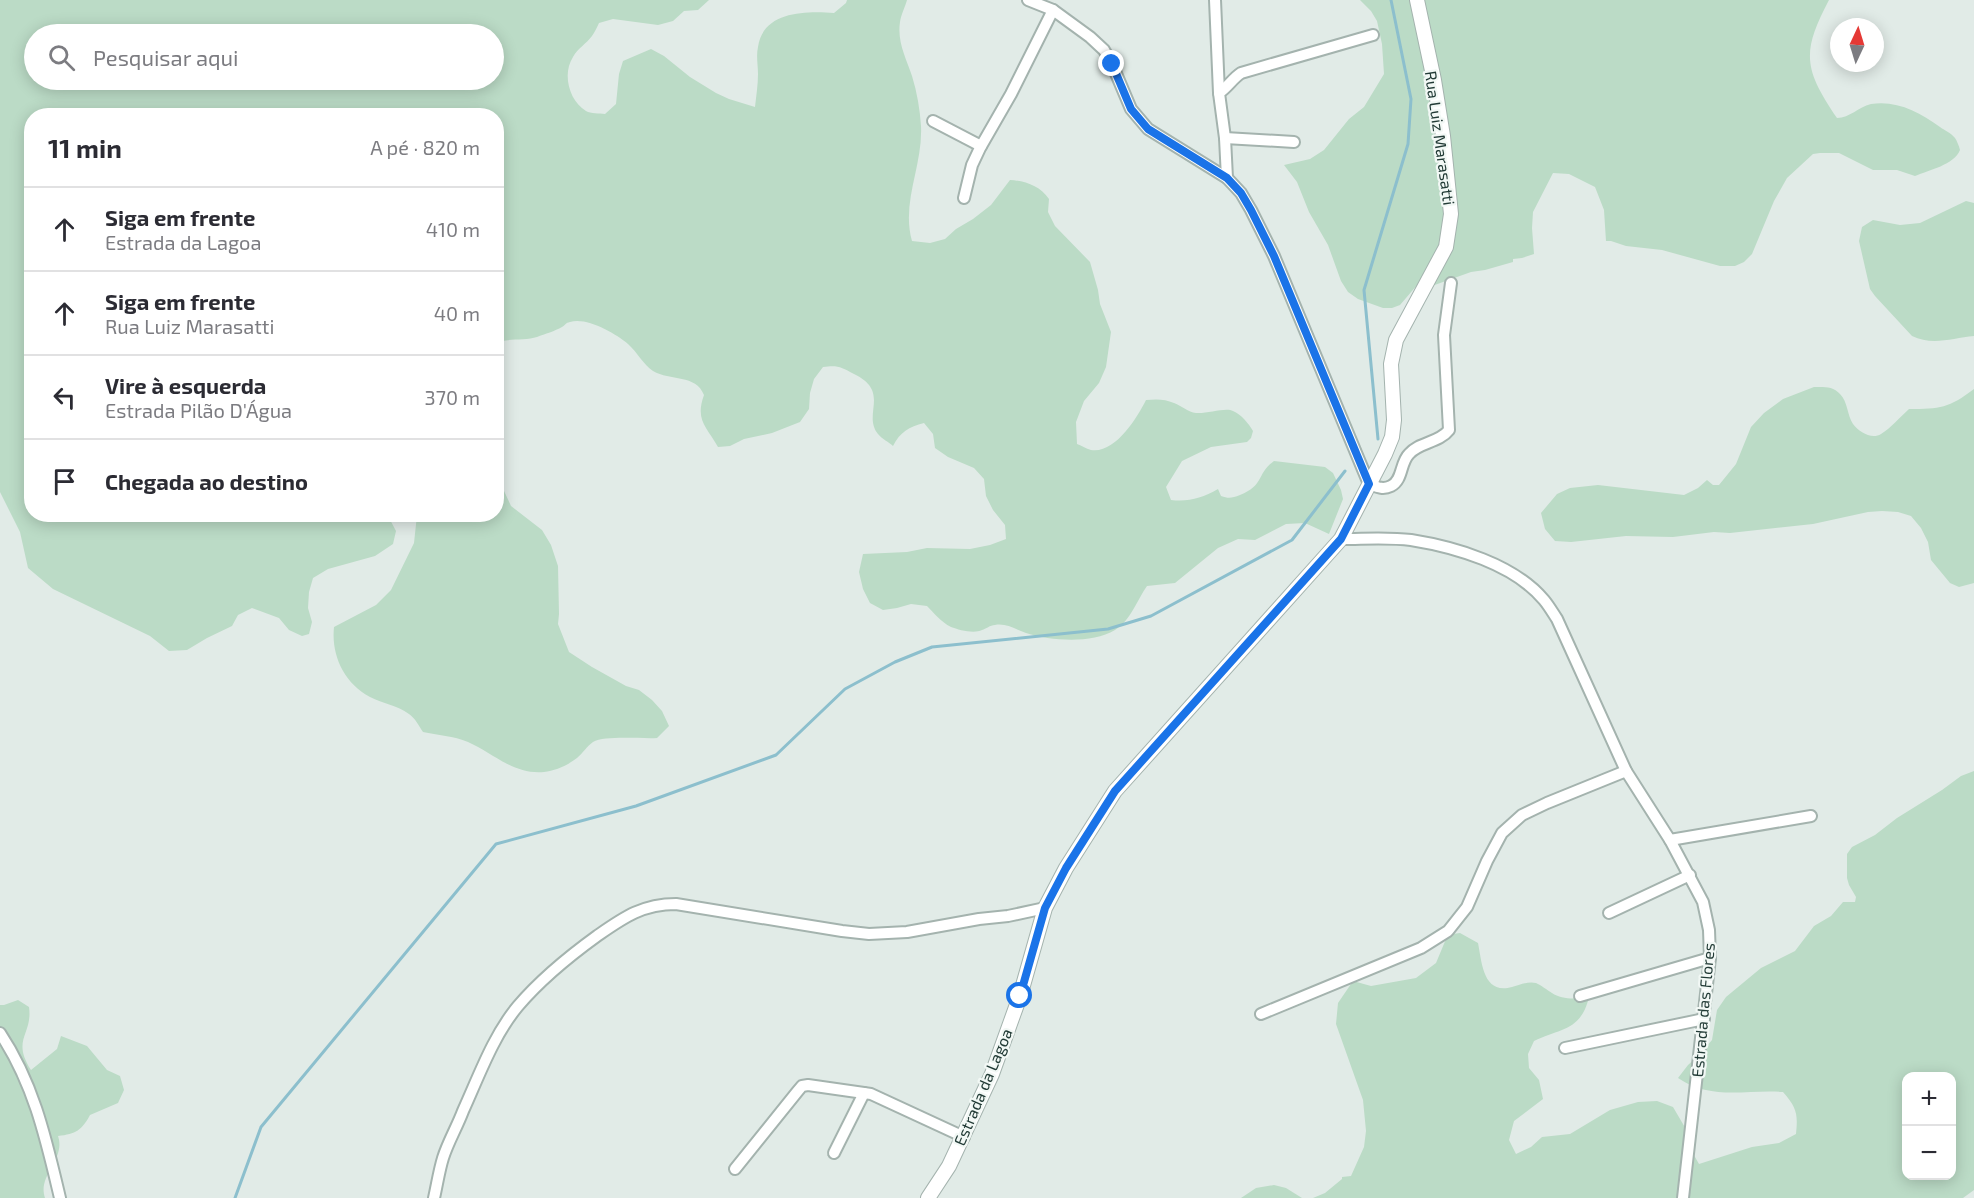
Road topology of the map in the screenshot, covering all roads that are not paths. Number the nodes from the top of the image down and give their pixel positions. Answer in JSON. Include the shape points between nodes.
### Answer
{"nodes":[{"id":1,"x":1028,"y":0,"type":"edge"},
{"id":2,"x":1215,"y":0,"type":"edge"},
{"id":3,"x":1417,"y":0,"type":"edge"},
{"id":4,"x":1053,"y":10,"type":"junction"},
{"id":5,"x":1373,"y":34,"type":"dead end"},
{"id":6,"x":1219,"y":93,"type":"junction"},
{"id":7,"x":933,"y":121,"type":"dead end"},
{"id":8,"x":1225,"y":138,"type":"junction"},
{"id":9,"x":1294,"y":142,"type":"dead end"},
{"id":10,"x":981,"y":146,"type":"junction"},
{"id":11,"x":1227,"y":178,"type":"junction"},
{"id":12,"x":964,"y":198,"type":"dead end"},
{"id":13,"x":1452,"y":284,"type":"dead end"},
{"id":14,"x":1369,"y":484,"type":"junction"},
{"id":15,"x":1341,"y":539,"type":"junction"},
{"id":16,"x":1626,"y":771,"type":"junction"},
{"id":17,"x":1811,"y":816,"type":"dead end"},
{"id":18,"x":1670,"y":840,"type":"junction"},
{"id":19,"x":1690,"y":875,"type":"junction"},
{"id":20,"x":1045,"y":908,"type":"junction"},
{"id":21,"x":1610,"y":913,"type":"dead end"},
{"id":22,"x":1710,"y":958,"type":"junction"},
{"id":23,"x":1580,"y":996,"type":"dead end"},
{"id":24,"x":1261,"y":1014,"type":"dead end"},
{"id":25,"x":1704,"y":1019,"type":"junction"},
{"id":26,"x":0,"y":1034,"type":"edge"},
{"id":27,"x":1565,"y":1048,"type":"dead end"},
{"id":28,"x":864,"y":1093,"type":"junction"},
{"id":29,"x":964,"y":1137,"type":"junction"},
{"id":30,"x":834,"y":1153,"type":"dead end"},
{"id":31,"x":735,"y":1169,"type":"dead end"},
{"id":32,"x":60,"y":1198,"type":"edge"},
{"id":33,"x":434,"y":1198,"type":"edge"},
{"id":34,"x":928,"y":1198,"type":"edge"},
{"id":35,"x":1683,"y":1198,"type":"edge"}],
"edges":[{"from":1,"to":4,"type":"street"},
{"from":2,"to":6,"type":"street"},
{"from":3,"to":14,"type":"street","name":"Rua Luiz Marasatti","via":[[1443,136],[1451,214],[1443,254],[1396,340],[1391,364],[1392,437]]},
{"from":4,"to":10,"type":"street"},
{"from":4,"to":11,"type":"street","via":[[1104,50],[1131,109],[1148,129]]},
{"from":5,"to":6,"type":"street","via":[[1241,73]]},
{"from":6,"to":8,"type":"street"},
{"from":7,"to":10,"type":"street"},
{"from":8,"to":9,"type":"street"},
{"from":8,"to":11,"type":"street"},
{"from":10,"to":12,"type":"street"},
{"from":11,"to":14,"type":"street","via":[[1241,193],[1274,256]]},
{"from":13,"to":14,"type":"street","via":[[1444,335],[1449,430],[1407,456],[1397,483],[1380,489]]},
{"from":14,"to":15,"type":"street","name":"Rua Luiz Marasatti"},
{"from":15,"to":16,"type":"street","name":"Estrada das Flores","via":[[1410,540],[1445,548],[1507,570],[1531,587],[1557,619]]},
{"from":15,"to":20,"type":"street","name":"Estrada da Lagoa","via":[[1115,791]]},
{"from":16,"to":18,"type":"street","name":"Estrada das Flores"},
{"from":16,"to":24,"type":"street","via":[[1522,815],[1502,833],[1467,907],[1448,931],[1421,948]]},
{"from":17,"to":18,"type":"street"},
{"from":18,"to":19,"type":"street","name":"Estrada das Flores"},
{"from":19,"to":21,"type":"street"},
{"from":19,"to":22,"type":"street","name":"Estrada das Flores","via":[[1703,902]]},
{"from":20,"to":29,"type":"street","name":"Estrada da Lagoa","via":[[1020,996]]},
{"from":20,"to":33,"type":"street","via":[[878,934],[676,904],[644,908],[575,952],[517,1008],[498,1036],[462,1114],[444,1157]]},
{"from":22,"to":23,"type":"street"},
{"from":22,"to":25,"type":"street","name":"Estrada das Flores"},
{"from":25,"to":27,"type":"street"},
{"from":25,"to":35,"type":"street","name":"Estrada das Flores"},
{"from":26,"to":32,"type":"street","via":[[28,1082]]},
{"from":28,"to":29,"type":"street"},
{"from":28,"to":30,"type":"street"},
{"from":28,"to":31,"type":"street","via":[[802,1086]]},
{"from":29,"to":34,"type":"street","name":"Estrada da Lagoa"}]}
